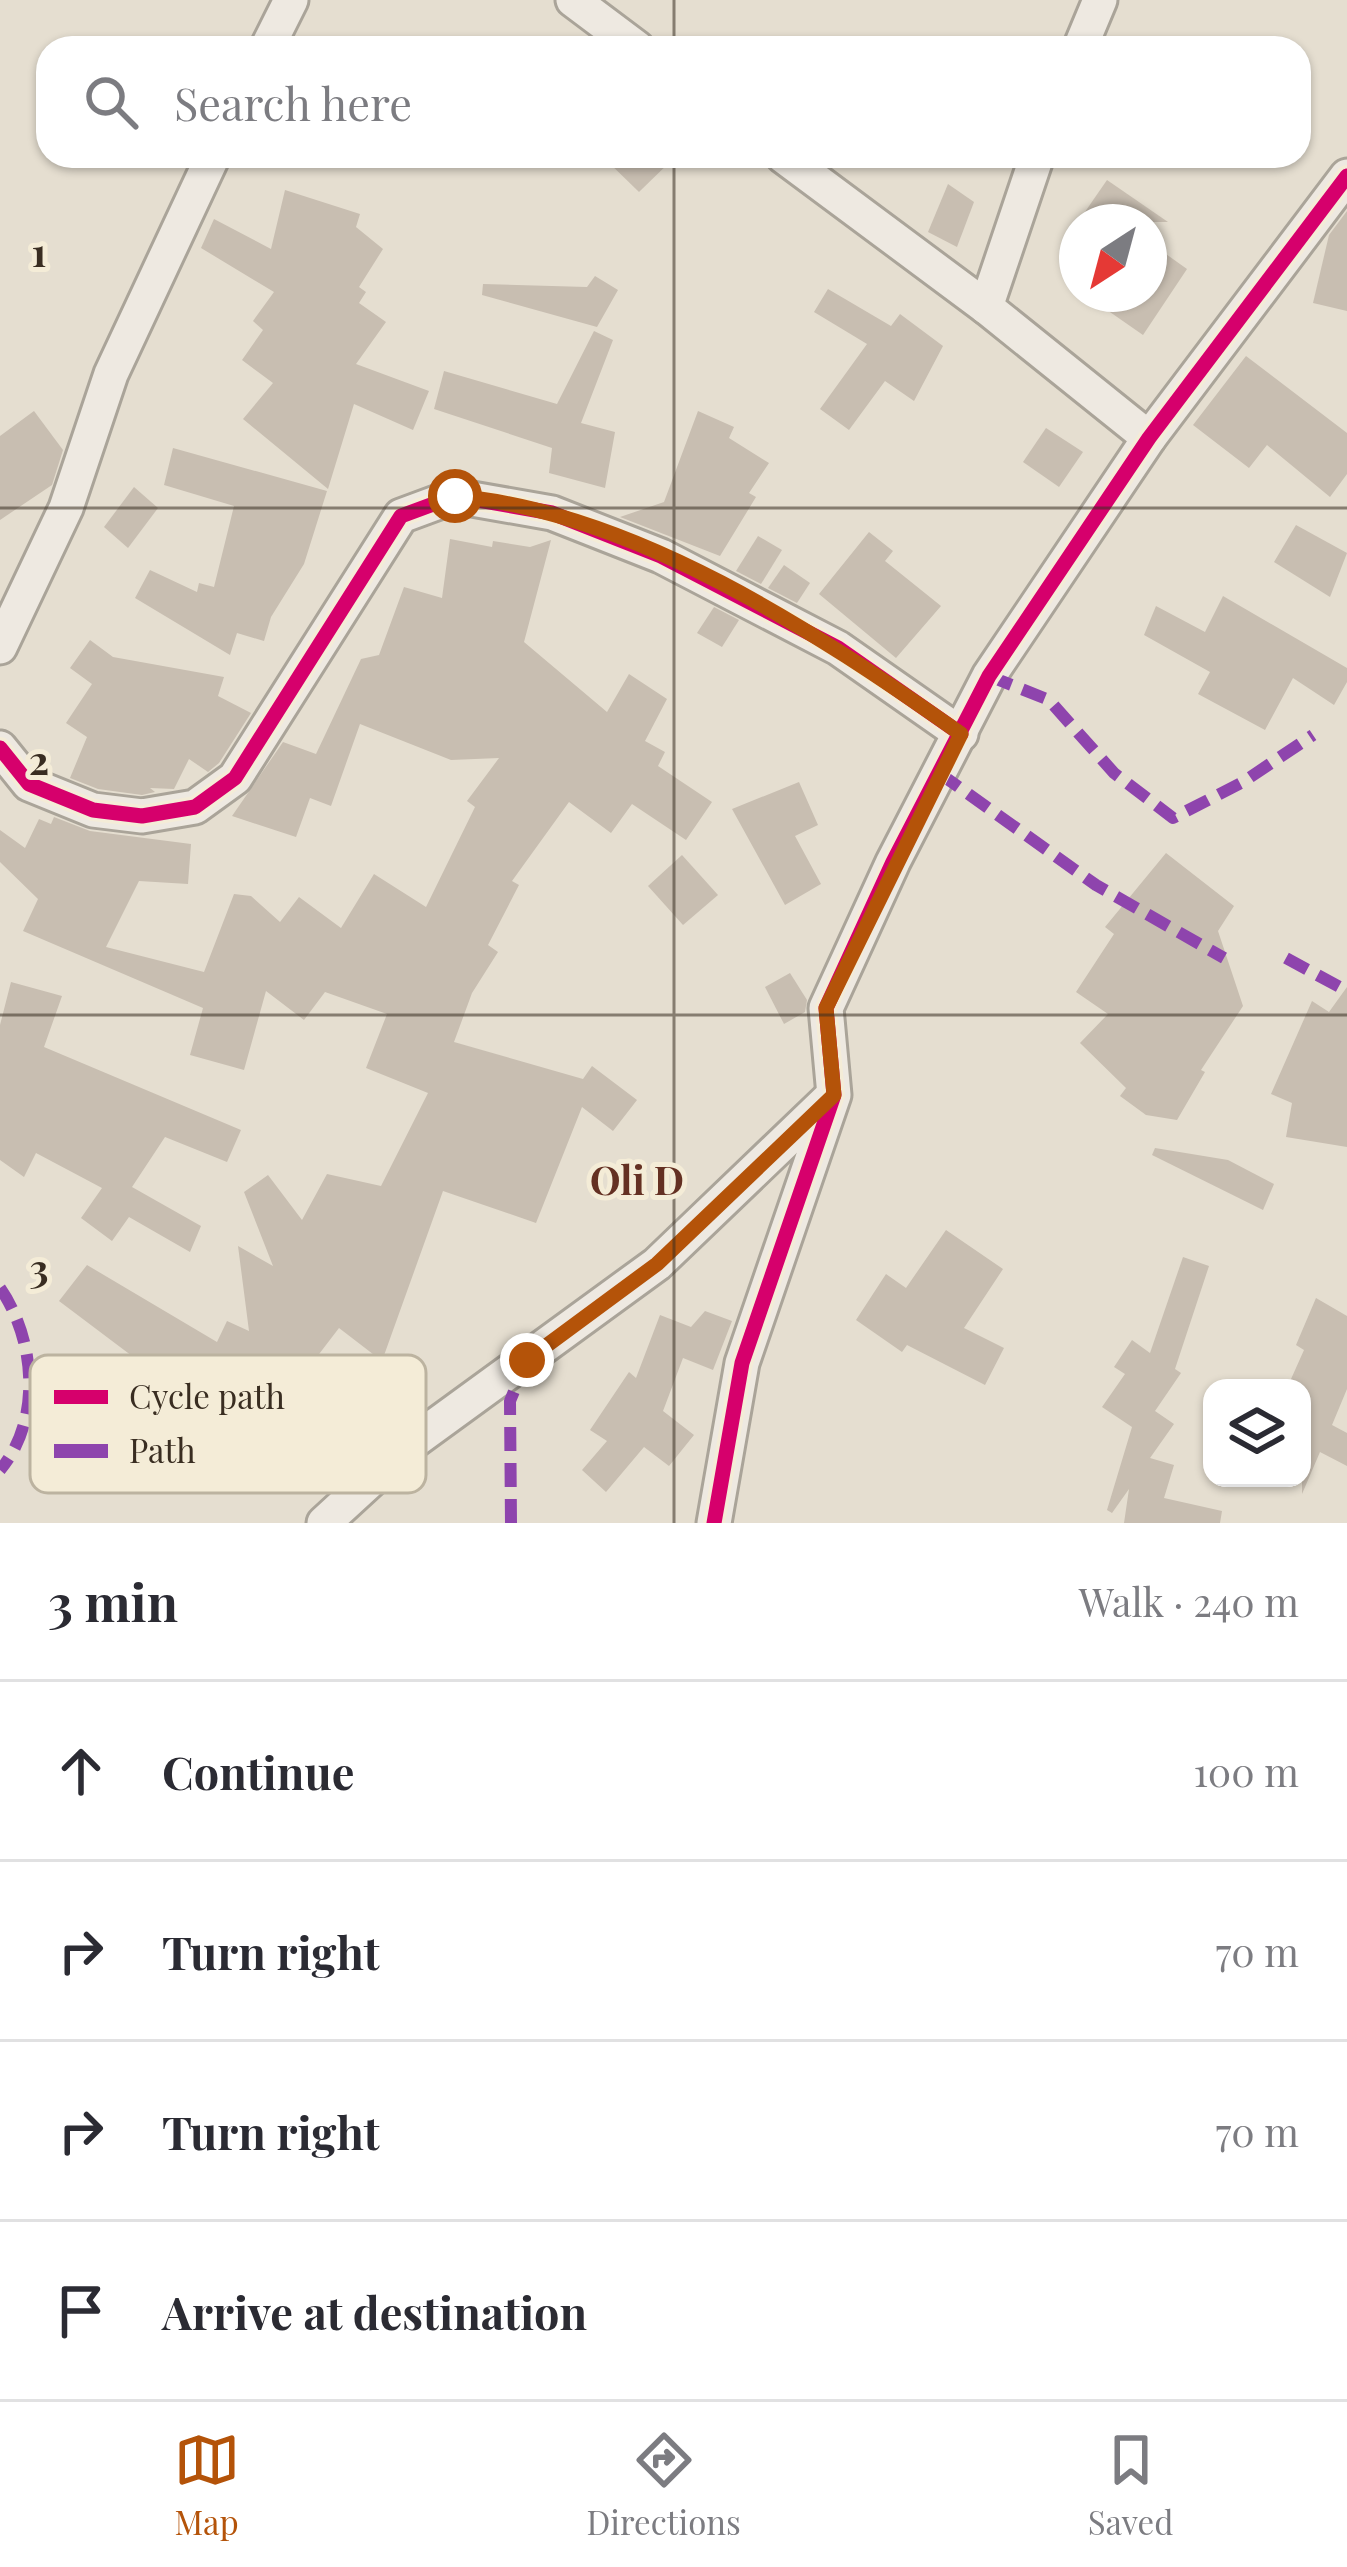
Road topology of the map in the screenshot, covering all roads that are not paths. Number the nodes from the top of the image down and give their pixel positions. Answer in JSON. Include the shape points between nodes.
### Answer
{"nodes":[{"id":1,"x":291,"y":0,"type":"edge"},
{"id":2,"x":572,"y":0,"type":"edge"},
{"id":3,"x":1100,"y":0,"type":"edge"},
{"id":4,"x":273,"y":36,"type":"edge"},
{"id":5,"x":621,"y":36,"type":"edge"},
{"id":6,"x":1085,"y":36,"type":"edge"},
{"id":7,"x":206,"y":168,"type":"edge"},
{"id":8,"x":798,"y":168,"type":"edge"},
{"id":9,"x":1033,"y":168,"type":"edge"},
{"id":10,"x":1347,"y":176,"type":"edge"},
{"id":11,"x":986,"y":307,"type":"junction"},
{"id":12,"x":1149,"y":438,"type":"junction"},
{"id":13,"x":0,"y":647,"type":"edge"},
{"id":14,"x":961,"y":734,"type":"junction"},
{"id":15,"x":0,"y":748,"type":"edge"},
{"id":16,"x":834,"y":1095,"type":"junction"},
{"id":17,"x":426,"y":1432,"type":"edge"},
{"id":18,"x":357,"y":1493,"type":"edge"},
{"id":19,"x":325,"y":1523,"type":"edge"},
{"id":20,"x":714,"y":1523,"type":"edge"}],
"edges":[{"from":1,"to":4,"type":"street"},
{"from":2,"to":5,"type":"street"},
{"from":3,"to":6,"type":"street"},
{"from":7,"to":13,"type":"street","via":[[111,374],[65,508]]},
{"from":8,"to":11,"type":"street"},
{"from":9,"to":11,"type":"street"},
{"from":10,"to":12,"type":"street"},
{"from":11,"to":12,"type":"street"},
{"from":12,"to":14,"type":"street","via":[[988,676]]},
{"from":14,"to":15,"type":"street","via":[[838,648],[661,556],[552,513],[455,496],[401,516],[235,778],[195,806],[142,816],[93,810],[29,784]]},
{"from":14,"to":16,"type":"street","via":[[826,1008]]},
{"from":16,"to":17,"type":"street","via":[[657,1264]]},
{"from":16,"to":20,"type":"street","via":[[742,1363]]},
{"from":18,"to":19,"type":"street"}]}
